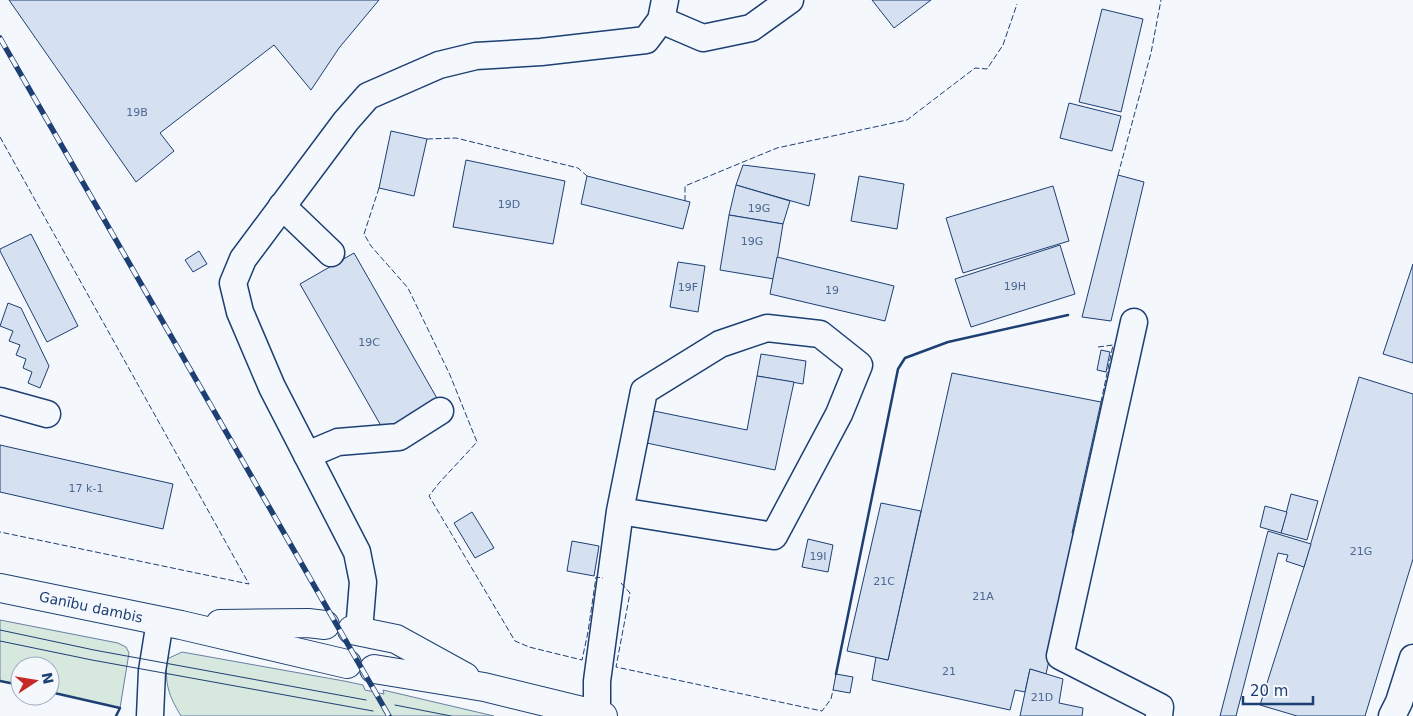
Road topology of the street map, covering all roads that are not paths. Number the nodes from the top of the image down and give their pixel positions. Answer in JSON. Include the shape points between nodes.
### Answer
{"nodes":[{"id":1,"x":790,"y":0,"type":"edge"},
{"id":2,"x":663,"y":10,"type":"edge"},
{"id":3,"x":282,"y":206,"type":"junction"},
{"id":4,"x":331,"y":253,"type":"dead end"},
{"id":5,"x":1134,"y":322,"type":"dead end"},
{"id":6,"x":0,"y":401,"type":"edge"},
{"id":7,"x":440,"y":412,"type":"dead end"},
{"id":8,"x":48,"y":414,"type":"dead end"},
{"id":9,"x":307,"y":455,"type":"junction"},
{"id":10,"x":620,"y":511,"type":"junction"},
{"id":11,"x":0,"y":588,"type":"edge"},
{"id":12,"x":170,"y":623,"type":"junction"},
{"id":13,"x":325,"y":625,"type":"dead end"},
{"id":14,"x":356,"y":631,"type":"joint"},
{"id":15,"x":1413,"y":658,"type":"edge"},
{"id":16,"x":347,"y":664,"type":"dead end"},
{"id":17,"x":374,"y":669,"type":"dead end"},
{"id":18,"x":484,"y":687,"type":"junction"},
{"id":19,"x":150,"y":716,"type":"edge"},
{"id":20,"x":599,"y":716,"type":"edge"},
{"id":21,"x":1159,"y":716,"type":"edge"},
{"id":22,"x":1392,"y":716,"type":"edge"}],
"edges":[{"from":1,"to":2,"type":"street","via":[[751,28],[703,38]]},
{"from":2,"to":3,"type":"street","via":[[646,40],[476,56],[439,65],[368,96]]},
{"from":3,"to":4,"type":"street"},
{"from":3,"to":9,"type":"street","via":[[243,259],[233,283],[240,312],[272,387]]},
{"from":5,"to":21,"type":"street","via":[[1060,656],[1160,707]]},
{"from":6,"to":8,"type":"street"},
{"from":7,"to":9,"type":"street","via":[[399,437],[338,442]]},
{"from":9,"to":14,"type":"street","via":[[357,552],[363,582]]},
{"from":10,"to":10,"type":"street","via":[[644,391],[720,344],[767,328],[820,334],[859,365],[839,414],[774,536]]},
{"from":10,"to":20,"type":"street","via":[[597,681]]},
{"from":11,"to":12,"type":"main road","name":"Ganību dambis"},
{"from":12,"to":13,"type":"main road","name":"Ganību dambis","via":[[308,622]]},
{"from":12,"to":16,"type":"main road","name":"Ganību dambis"},
{"from":12,"to":19,"type":"street","via":[[152,671]]},
{"from":14,"to":18,"type":"main road","via":[[396,639]]},
{"from":15,"to":22,"type":"street"},
{"from":17,"to":18,"type":"main road"},
{"from":18,"to":20,"type":"main road"}]}
